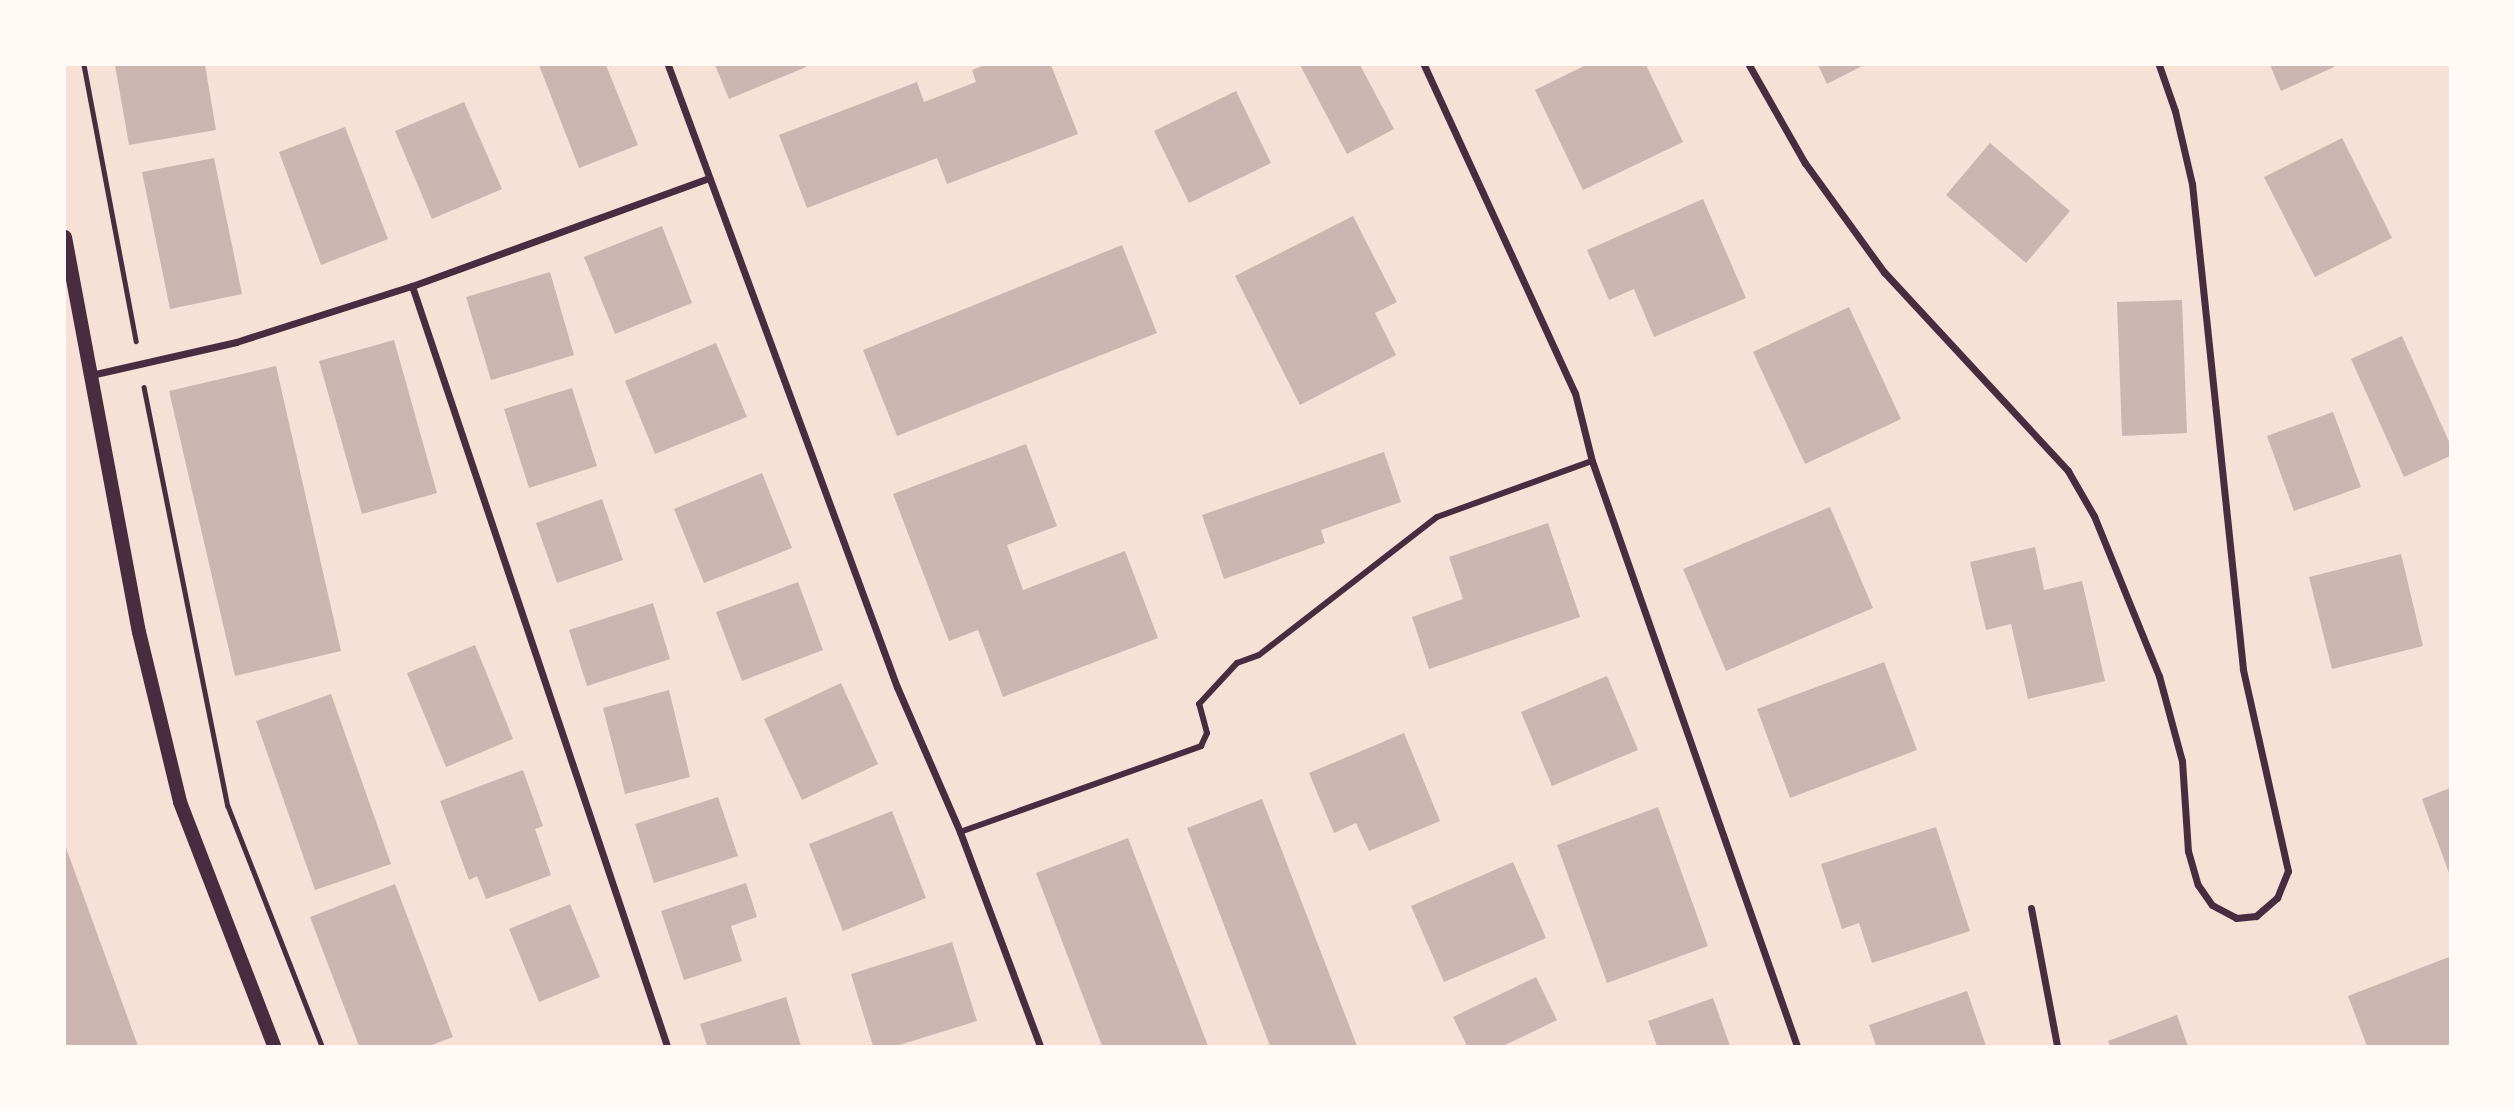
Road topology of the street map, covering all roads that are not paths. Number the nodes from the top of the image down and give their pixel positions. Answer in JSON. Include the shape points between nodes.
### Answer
{"nodes":[{"id":1,"x":668,"y":65,"type":"edge"},
{"id":2,"x":1424,"y":65,"type":"edge"},
{"id":3,"x":1749,"y":65,"type":"edge"},
{"id":4,"x":2159,"y":65,"type":"edge"},
{"id":5,"x":709,"y":178,"type":"junction"},
{"id":6,"x":65,"y":237,"type":"edge"},
{"id":7,"x":412,"y":286,"type":"junction"},
{"id":8,"x":91,"y":375,"type":"junction"},
{"id":9,"x":1592,"y":461,"type":"junction"},
{"id":10,"x":960,"y":832,"type":"junction"},
{"id":11,"x":2031,"y":908,"type":"dead end"},
{"id":12,"x":274,"y":1046,"type":"edge"},
{"id":13,"x":667,"y":1046,"type":"edge"},
{"id":14,"x":1040,"y":1046,"type":"edge"},
{"id":15,"x":1797,"y":1046,"type":"edge"},
{"id":16,"x":2057,"y":1046,"type":"edge"}],
"edges":[{"from":1,"to":5,"type":"street"},
{"from":2,"to":9,"type":"street","via":[[1575,393]]},
{"from":3,"to":4,"type":"street","via":[[1805,163],[1884,272],[2068,471],[2094,516],[2159,676],[2182,761],[2188,851],[2198,885],[2212,905],[2236,918],[2256,916],[2277,898],[2288,871],[2243,669],[2192,184]]},
{"from":5,"to":7,"type":"street"},
{"from":5,"to":10,"type":"street","via":[[897,687]]},
{"from":6,"to":8,"type":"main road"},
{"from":7,"to":8,"type":"street","via":[[236,342]]},
{"from":7,"to":13,"type":"street"},
{"from":8,"to":12,"type":"main road","via":[[139,632],[180,802]]},
{"from":9,"to":10,"type":"street","via":[[1437,517],[1259,655],[1237,663],[1199,704],[1207,733],[1201,746]]},
{"from":9,"to":15,"type":"street"},
{"from":10,"to":14,"type":"street"},
{"from":11,"to":16,"type":"street"}]}
